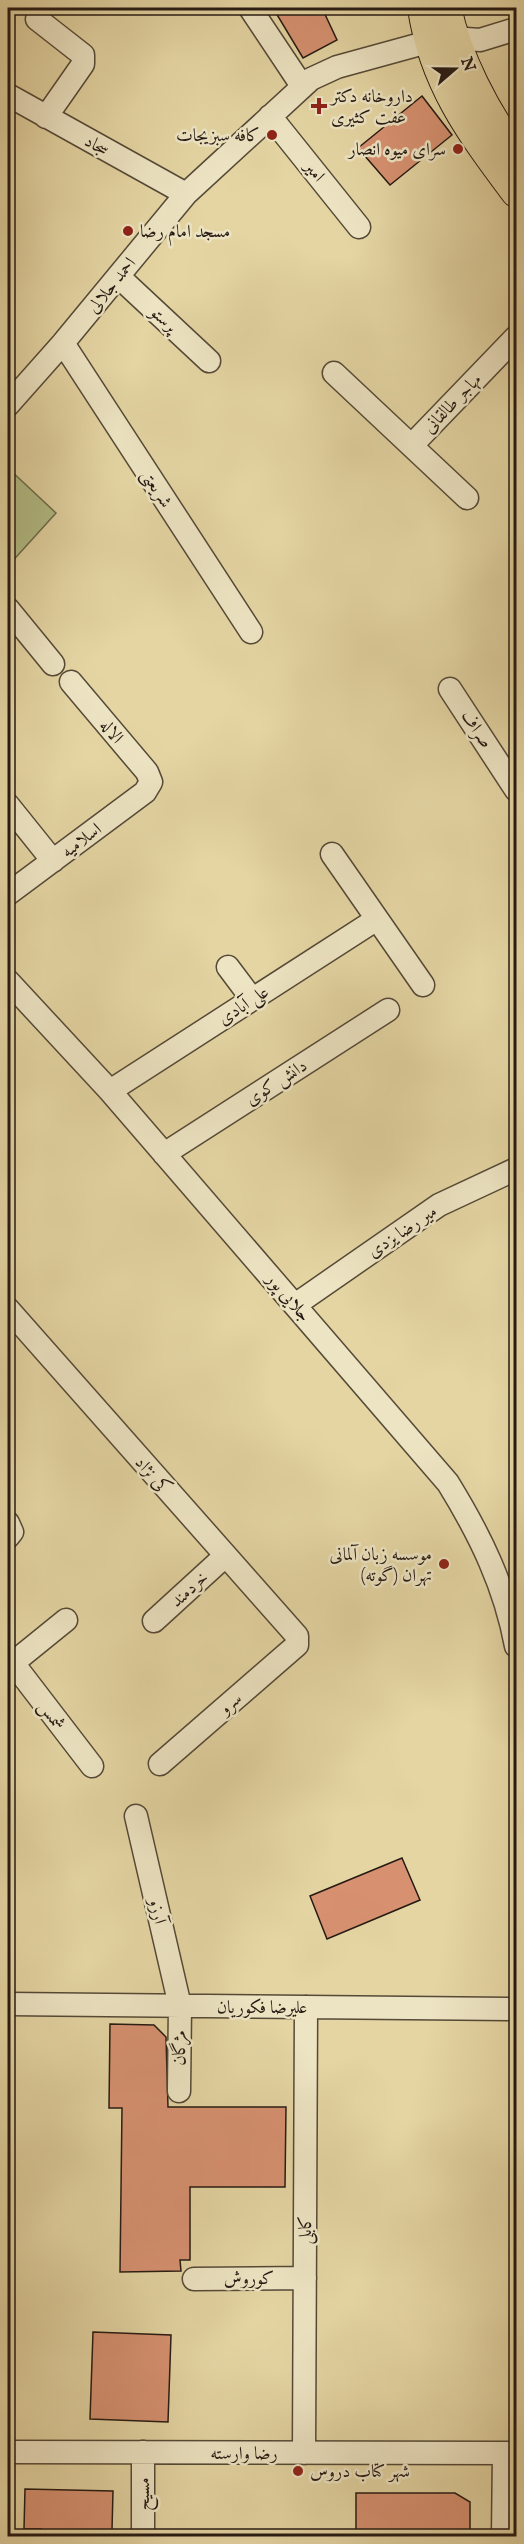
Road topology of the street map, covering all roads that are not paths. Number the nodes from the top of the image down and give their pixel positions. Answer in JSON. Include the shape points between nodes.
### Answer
{"nodes":[{"id":1,"x":250,"y":8,"type":"edge"},
{"id":2,"x":423,"y":8,"type":"edge"},
{"id":3,"x":446,"y":8,"type":"edge"},
{"id":4,"x":37,"y":19,"type":"dead end"},
{"id":5,"x":516,"y":29,"type":"edge"},
{"id":6,"x":440,"y":40,"type":"junction"},
{"id":7,"x":302,"y":86,"type":"junction"},
{"id":8,"x":8,"y":95,"type":"edge"},
{"id":9,"x":270,"y":116,"type":"junction"},
{"id":10,"x":46,"y":117,"type":"junction"},
{"id":11,"x":516,"y":155,"type":"edge"},
{"id":12,"x":516,"y":192,"type":"edge"},
{"id":13,"x":186,"y":194,"type":"junction"},
{"id":14,"x":359,"y":227,"type":"dead end"},
{"id":15,"x":118,"y":277,"type":"junction"},
{"id":16,"x":516,"y":337,"type":"edge"},
{"id":17,"x":63,"y":343,"type":"junction"},
{"id":18,"x":209,"y":361,"type":"dead end"},
{"id":19,"x":334,"y":373,"type":"dead end"},
{"id":20,"x":8,"y":405,"type":"edge"},
{"id":21,"x":413,"y":444,"type":"junction"},
{"id":22,"x":467,"y":498,"type":"dead end"},
{"id":23,"x":8,"y":609,"type":"edge"},
{"id":24,"x":252,"y":632,"type":"dead end"},
{"id":25,"x":53,"y":664,"type":"dead end"},
{"id":26,"x":71,"y":682,"type":"dead end"},
{"id":27,"x":450,"y":689,"type":"dead end"},
{"id":28,"x":510,"y":765,"type":"edge"},
{"id":29,"x":151,"y":782,"type":"joint"},
{"id":30,"x":516,"y":790,"type":"edge"},
{"id":31,"x":8,"y":805,"type":"edge"},
{"id":32,"x":332,"y":854,"type":"dead end"},
{"id":33,"x":53,"y":861,"type":"junction"},
{"id":34,"x":8,"y":894,"type":"edge"},
{"id":35,"x":377,"y":919,"type":"junction"},
{"id":36,"x":228,"y":967,"type":"dead end"},
{"id":37,"x":8,"y":981,"type":"edge"},
{"id":38,"x":423,"y":985,"type":"dead end"},
{"id":39,"x":252,"y":999,"type":"junction"},
{"id":40,"x":388,"y":1010,"type":"dead end"},
{"id":41,"x":110,"y":1091,"type":"junction"},
{"id":42,"x":164,"y":1154,"type":"junction"},
{"id":43,"x":516,"y":1169,"type":"edge"},
{"id":44,"x":295,"y":1305,"type":"junction"},
{"id":45,"x":8,"y":1309,"type":"edge"},
{"id":46,"x":224,"y":1557,"type":"junction"},
{"id":47,"x":66,"y":1620,"type":"dead end"},
{"id":48,"x":153,"y":1621,"type":"dead end"},
{"id":49,"x":516,"y":1640,"type":"edge"},
{"id":50,"x":298,"y":1641,"type":"joint"},
{"id":51,"x":10,"y":1665,"type":"edge"},
{"id":52,"x":160,"y":1764,"type":"dead end"},
{"id":53,"x":92,"y":1766,"type":"dead end"},
{"id":54,"x":136,"y":1816,"type":"dead end"},
{"id":55,"x":8,"y":2004,"type":"edge"},
{"id":56,"x":180,"y":2006,"type":"junction"},
{"id":57,"x":306,"y":2007,"type":"junction"},
{"id":58,"x":516,"y":2009,"type":"edge"},
{"id":59,"x":179,"y":2091,"type":"dead end"},
{"id":60,"x":304,"y":2278,"type":"junction"},
{"id":61,"x":194,"y":2279,"type":"dead end"},
{"id":62,"x":8,"y":2452,"type":"edge"},
{"id":63,"x":143,"y":2452,"type":"junction"},
{"id":64,"x":304,"y":2453,"type":"junction"},
{"id":65,"x":510,"y":2453,"type":"edge"},
{"id":66,"x":143,"y":2536,"type":"edge"},
{"id":67,"x":503,"y":2536,"type":"edge"}],
"edges":[{"from":1,"to":7,"type":"street"},
{"from":2,"to":6,"type":"main road"},
{"from":3,"to":6,"type":"main road"},
{"from":4,"to":10,"type":"street","via":[[84,55],[83,64]]},
{"from":5,"to":6,"type":"street","name":"احمد جلالی","via":[[480,40]]},
{"from":6,"to":7,"type":"street","name":"احمد جلالی","via":[[337,67]]},
{"from":6,"to":11,"type":"main road"},
{"from":6,"to":12,"type":"main road","via":[[450,94]]},
{"from":7,"to":9,"type":"street","name":"احمد جلالی"},
{"from":8,"to":10,"type":"street","name":"سجاد"},
{"from":9,"to":13,"type":"street","name":"احمد جلالی"},
{"from":9,"to":14,"type":"street","name":"امیر"},
{"from":10,"to":13,"type":"street","name":"سجاد"},
{"from":13,"to":15,"type":"street","name":"احمد جلالی"},
{"from":15,"to":17,"type":"street","name":"احمد جلالی"},
{"from":15,"to":18,"type":"street","name":"پرستو"},
{"from":16,"to":21,"type":"street","name":"مهاجر طالقانی"},
{"from":17,"to":20,"type":"street","name":"احمد جلالی"},
{"from":17,"to":24,"type":"street","name":"شریعتی"},
{"from":19,"to":21,"type":"street","name":"مهاجر طالقانی"},
{"from":21,"to":22,"type":"street","name":"مهاجر طالقانی"},
{"from":23,"to":25,"type":"street"},
{"from":26,"to":29,"type":"street","name":"الاله","via":[[147,772]]},
{"from":27,"to":28,"type":"street","name":"صراف"},
{"from":28,"to":30,"type":"street","name":"صراف"},
{"from":29,"to":33,"type":"street","name":"اسلامیه","via":[[145,792]]},
{"from":31,"to":33,"type":"street"},
{"from":32,"to":35,"type":"street"},
{"from":33,"to":34,"type":"street","name":"اسلامیه"},
{"from":35,"to":38,"type":"street"},
{"from":35,"to":39,"type":"street","name":"علی آبادی"},
{"from":36,"to":39,"type":"street"},
{"from":37,"to":41,"type":"street","name":"جلایی پور"},
{"from":39,"to":41,"type":"street","name":"علی آبادی"},
{"from":40,"to":42,"type":"street","name":"دانش کوی"},
{"from":41,"to":42,"type":"street","name":"جلایی پور"},
{"from":42,"to":44,"type":"street","name":"جلایی پور"},
{"from":43,"to":44,"type":"street","name":"میر رضا یزدی","via":[[439,1205]]},
{"from":44,"to":49,"type":"street","name":"جلایی پور","via":[[448,1483],[496,1571]]},
{"from":45,"to":46,"type":"street","name":"کی نژاد"},
{"from":46,"to":48,"type":"street","name":"خردمند"},
{"from":46,"to":50,"type":"street","name":"کی نژاد"},
{"from":47,"to":51,"type":"street","name":"شمس"},
{"from":50,"to":52,"type":"street","name":"سرو"},
{"from":51,"to":53,"type":"street","name":"شمس"},
{"from":54,"to":56,"type":"street","name":"آرزو"},
{"from":55,"to":56,"type":"street","name":"علیرضا فکوریان"},
{"from":56,"to":57,"type":"street","name":"علیرضا فکوریان"},
{"from":56,"to":59,"type":"street","name":"مژگان"},
{"from":57,"to":58,"type":"street","name":"علیرضا فکوریان"},
{"from":57,"to":60,"type":"street","name":"کابلی"},
{"from":60,"to":61,"type":"street","name":"کوروش"},
{"from":60,"to":64,"type":"street","name":"کابلی"},
{"from":62,"to":63,"type":"street","name":"رضا وارسته"},
{"from":63,"to":64,"type":"street","name":"رضا وارسته"},
{"from":63,"to":66,"type":"street","name":"مسیح"},
{"from":64,"to":65,"type":"street","name":"رضا وارسته"},
{"from":65,"to":67,"type":"street"}]}
